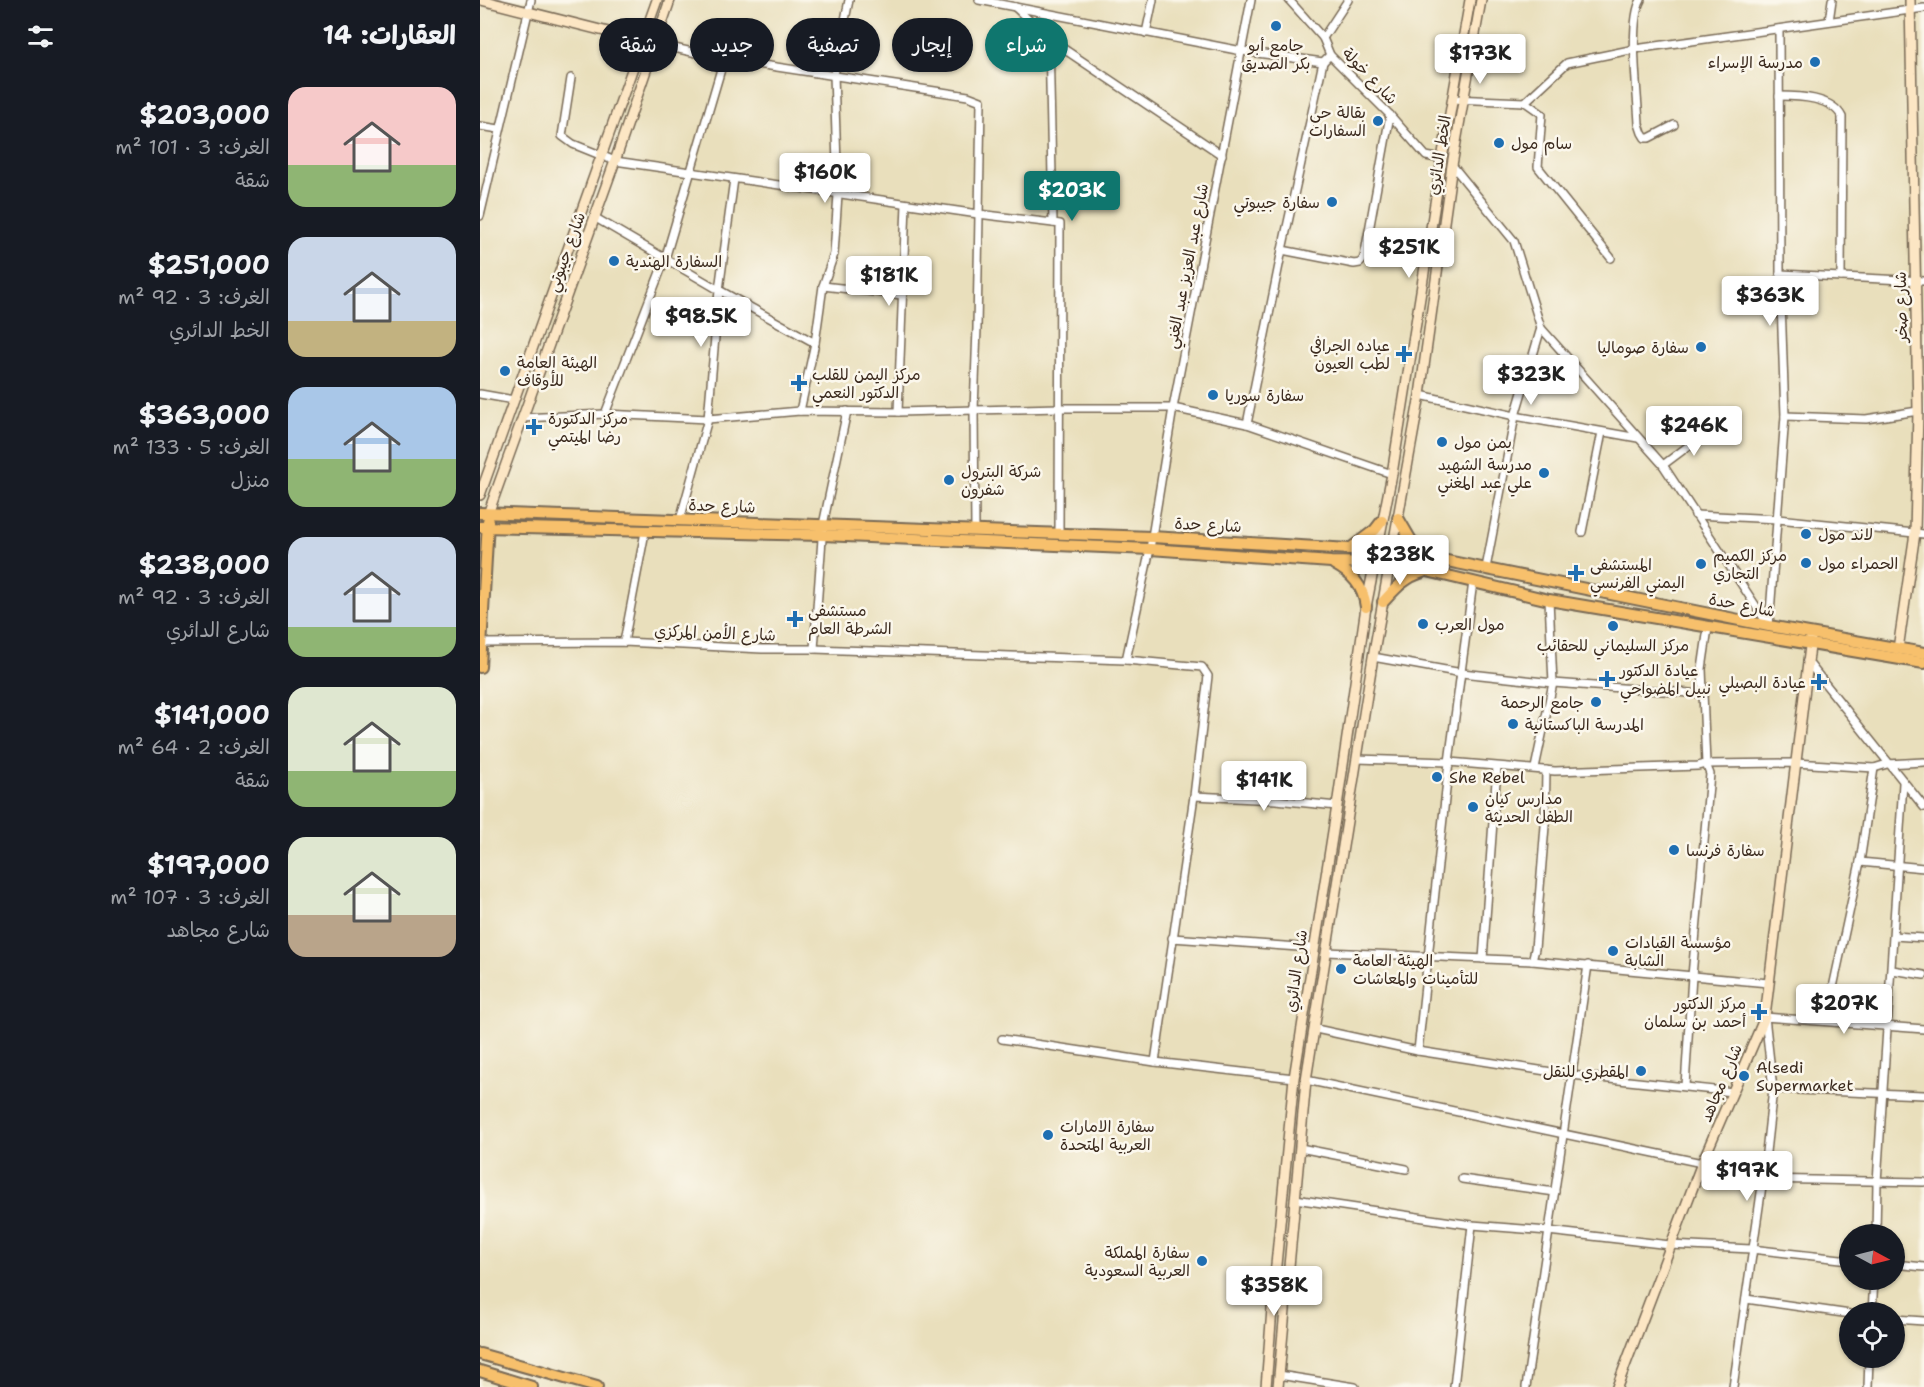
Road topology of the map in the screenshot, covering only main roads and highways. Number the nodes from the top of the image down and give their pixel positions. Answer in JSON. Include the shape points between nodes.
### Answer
{"nodes":[{"id":1,"x":481,"y":0,"type":"edge"},
{"id":2,"x":657,"y":0,"type":"edge"},
{"id":3,"x":670,"y":0,"type":"edge"},
{"id":4,"x":1470,"y":0,"type":"edge"},
{"id":5,"x":1481,"y":0,"type":"edge"},
{"id":6,"x":1911,"y":5,"type":"edge"},
{"id":7,"x":651,"y":18,"type":"edge"},
{"id":8,"x":664,"y":18,"type":"edge"},
{"id":9,"x":599,"y":31,"type":"edge"},
{"id":10,"x":632,"y":72,"type":"edge"},
{"id":11,"x":646,"y":72,"type":"edge"},
{"id":12,"x":1920,"y":281,"type":"edge"},
{"id":13,"x":1921,"y":351,"type":"edge"},
{"id":14,"x":480,"y":495,"type":"edge"},
{"id":15,"x":484,"y":513,"type":"edge"},
{"id":16,"x":1398,"y":518,"type":"junction"},
{"id":17,"x":1382,"y":521,"type":"junction"},
{"id":18,"x":484,"y":527,"type":"edge"},
{"id":19,"x":823,"y":530,"type":"junction"},
{"id":20,"x":1920,"y":533,"type":"edge"},
{"id":21,"x":1378,"y":547,"type":"junction"},
{"id":22,"x":1350,"y":549,"type":"junction"},
{"id":23,"x":1392,"y":549,"type":"junction"},
{"id":24,"x":1428,"y":557,"type":"junction"},
{"id":25,"x":1331,"y":562,"type":"junction"},
{"id":26,"x":1375,"y":563,"type":"junction"},
{"id":27,"x":1389,"y":565,"type":"junction"},
{"id":28,"x":1427,"y":571,"type":"junction"},
{"id":29,"x":1383,"y":602,"type":"junction"},
{"id":30,"x":1366,"y":607,"type":"junction"},
{"id":31,"x":1812,"y":633,"type":"junction"},
{"id":32,"x":1810,"y":645,"type":"junction"},
{"id":33,"x":1898,"y":649,"type":"junction"},
{"id":34,"x":1924,"y":653,"type":"edge"},
{"id":35,"x":1924,"y":663,"type":"edge"},
{"id":36,"x":480,"y":667,"type":"edge"},
{"id":37,"x":1294,"y":1078,"type":"junction"},
{"id":38,"x":1306,"y":1080,"type":"junction"},
{"id":39,"x":1273,"y":1296,"type":"junction"},
{"id":40,"x":1286,"y":1300,"type":"junction"},
{"id":41,"x":1271,"y":1311,"type":"junction"},
{"id":42,"x":1285,"y":1315,"type":"junction"},
{"id":43,"x":480,"y":1350,"type":"edge"},
{"id":44,"x":485,"y":1356,"type":"edge"},
{"id":45,"x":480,"y":1371,"type":"edge"},
{"id":46,"x":532,"y":1387,"type":"edge"},
{"id":47,"x":597,"y":1387,"type":"edge"},
{"id":48,"x":1266,"y":1387,"type":"edge"},
{"id":49,"x":1278,"y":1387,"type":"edge"},
{"id":50,"x":1617,"y":1387,"type":"edge"}],
"edges":[{"from":1,"to":9,"type":"main road"},
{"from":2,"to":7,"type":"main road","name":"شارع جيبوتي"},
{"from":3,"to":8,"type":"main road","name":"شارع جيبوتي"},
{"from":4,"to":17,"type":"main road","name":"الخط الدائري"},
{"from":5,"to":16,"type":"main road","name":"الخط الدائري"},
{"from":6,"to":12,"type":"main road","name":"شارع صخر"},
{"from":10,"to":14,"type":"main road","name":"شارع جيبوتي"},
{"from":11,"to":15,"type":"main road","name":"شارع جيبوتي"},
{"from":12,"to":13,"type":"main road","name":"شارع صخر"},
{"from":13,"to":20,"type":"main road","name":"شارع صخر"},
{"from":15,"to":18,"type":"main road"},
{"from":15,"to":19,"type":"main road","name":"شارع حدة","via":[[681,519]]},
{"from":16,"to":23,"type":"main road","name":"الخط الدائري"},
{"from":16,"to":24,"type":"main road","via":[[1412,542]]},
{"from":17,"to":21,"type":"main road","name":"الخط الدائري"},
{"from":17,"to":22,"type":"main road"},
{"from":18,"to":19,"type":"main road","name":"شارع حدة","via":[[645,532]]},
{"from":18,"to":36,"type":"main road"},
{"from":19,"to":22,"type":"main road","name":"شارع حدة","via":[[1059,533]]},
{"from":19,"to":25,"type":"main road","name":"شارع حدة"},
{"from":20,"to":33,"type":"main road","name":"شارع صخر"},
{"from":21,"to":22,"type":"main road","name":"شارع حدة"},
{"from":21,"to":23,"type":"main road","name":"شارع حدة"},
{"from":21,"to":26,"type":"main road","name":"الخط الدائري"},
{"from":23,"to":24,"type":"main road","name":"شارع حدة"},
{"from":23,"to":27,"type":"main road","name":"الخط الدائري"},
{"from":24,"to":31,"type":"main road","name":"شارع حدة"},
{"from":25,"to":26,"type":"main road","name":"شارع حدة"},
{"from":25,"to":30,"type":"main road","via":[[1353,576]]},
{"from":26,"to":27,"type":"main road","name":"شارع حدة"},
{"from":26,"to":30,"type":"main road","name":"شارع الدائري"},
{"from":27,"to":28,"type":"main road","name":"شارع حدة"},
{"from":27,"to":29,"type":"main road","name":"شارع الدائري"},
{"from":28,"to":29,"type":"main road","via":[[1412,575]]},
{"from":28,"to":32,"type":"main road","name":"شارع حدة","via":[[1549,600]]},
{"from":29,"to":38,"type":"main road","name":"شارع الدائري"},
{"from":30,"to":37,"type":"main road","name":"شارع الدائري"},
{"from":31,"to":32,"type":"main road","name":"شارع مجاهد"},
{"from":31,"to":33,"type":"main road","name":"شارع حدة"},
{"from":32,"to":35,"type":"main road","name":"شارع حدة"},
{"from":32,"to":50,"type":"main road","name":"شارع مجاهد","via":[[1765,1017],[1702,1163]]},
{"from":33,"to":34,"type":"main road","name":"شارع حدة"},
{"from":37,"to":38,"type":"main road"},
{"from":37,"to":39,"type":"main road","name":"شارع الدائري"},
{"from":38,"to":40,"type":"main road","name":"شارع الدائري"},
{"from":39,"to":40,"type":"main road","via":[[1276,1303]]},
{"from":39,"to":41,"type":"main road","name":"شارع الدائري"},
{"from":40,"to":42,"type":"main road","name":"شارع الدائري"},
{"from":41,"to":42,"type":"main road","via":[[1281,1308]]},
{"from":41,"to":48,"type":"main road","name":"شارع الدائري"},
{"from":42,"to":49,"type":"main road","name":"شارع الدائري"},
{"from":43,"to":44,"type":"main road"},
{"from":44,"to":47,"type":"main road"},
{"from":45,"to":46,"type":"main road"}]}
